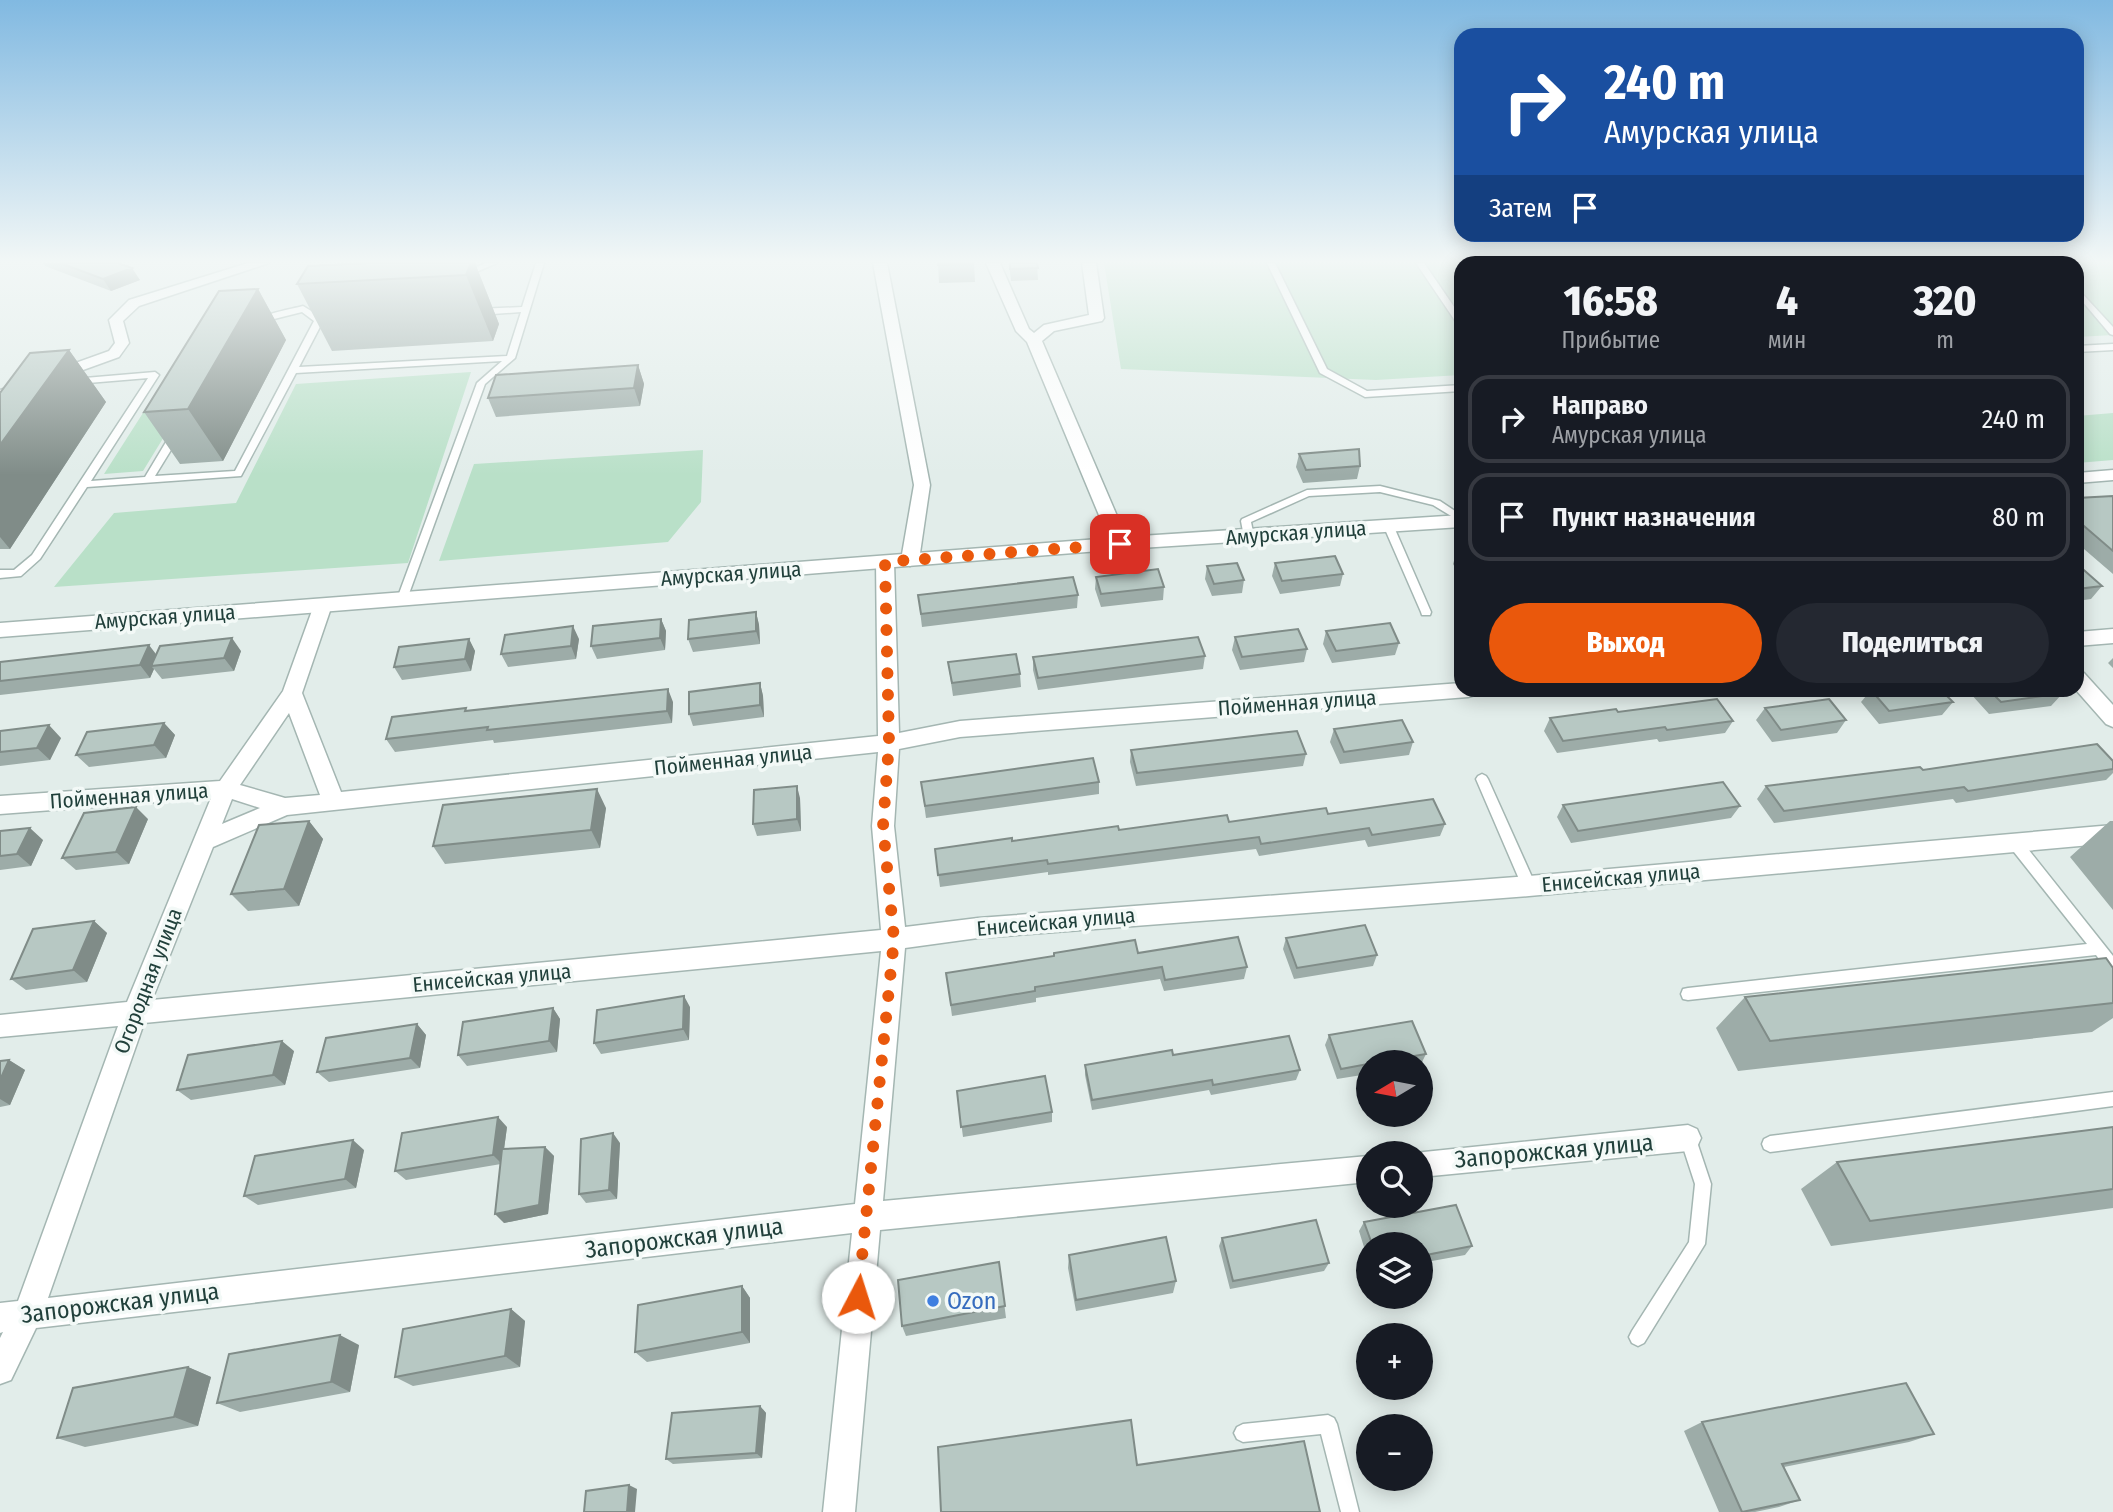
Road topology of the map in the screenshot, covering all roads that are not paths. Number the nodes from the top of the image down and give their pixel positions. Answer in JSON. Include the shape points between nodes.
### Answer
{"nodes":[{"id":1,"x":120,"y":334,"type":"edge"},
{"id":2,"x":312,"y":334,"type":"edge"},
{"id":3,"x":519,"y":334,"type":"edge"},
{"id":4,"x":893,"y":334,"type":"edge"},
{"id":5,"x":1026,"y":334,"type":"edge"},
{"id":6,"x":1042,"y":334,"type":"edge"},
{"id":7,"x":1305,"y":334,"type":"edge"},
{"id":8,"x":1034,"y":340,"type":"junction"},
{"id":9,"x":2113,"y":347,"type":"edge"},
{"id":10,"x":2084,"y":349,"type":"edge"},
{"id":11,"x":511,"y":358,"type":"junction"},
{"id":12,"x":294,"y":370,"type":"junction"},
{"id":13,"x":167,"y":374,"type":"edge"},
{"id":14,"x":155,"y":375,"type":"junction"},
{"id":15,"x":70,"y":383,"type":"dead end"},
{"id":16,"x":1454,"y":388,"type":"edge"},
{"id":17,"x":0,"y":395,"type":"edge"},
{"id":18,"x":181,"y":426,"type":"edge"},
{"id":19,"x":2113,"y":475,"type":"edge"},
{"id":20,"x":2084,"y":477,"type":"edge"},
{"id":21,"x":148,"y":480,"type":"junction"},
{"id":22,"x":86,"y":484,"type":"junction"},
{"id":23,"x":1454,"y":515,"type":"edge"},
{"id":24,"x":1454,"y":521,"type":"edge"},
{"id":25,"x":1389,"y":527,"type":"junction"},
{"id":26,"x":1249,"y":537,"type":"junction"},
{"id":27,"x":1120,"y":544,"type":"junction"},
{"id":28,"x":898,"y":561,"type":"junction"},
{"id":29,"x":0,"y":574,"type":"edge"},
{"id":30,"x":402,"y":599,"type":"junction"},
{"id":31,"x":323,"y":605,"type":"junction"},
{"id":32,"x":1426,"y":612,"type":"dead end"},
{"id":33,"x":0,"y":630,"type":"edge"},
{"id":34,"x":2113,"y":636,"type":"edge"},
{"id":35,"x":2084,"y":638,"type":"edge"},
{"id":36,"x":2084,"y":686,"type":"edge"},
{"id":37,"x":1454,"y":691,"type":"edge"},
{"id":38,"x":292,"y":693,"type":"junction"},
{"id":39,"x":2113,"y":719,"type":"edge"},
{"id":40,"x":889,"y":743,"type":"junction"},
{"id":41,"x":1482,"y":779,"type":"dead end"},
{"id":42,"x":226,"y":789,"type":"junction"},
{"id":43,"x":334,"y":802,"type":"junction"},
{"id":44,"x":0,"y":805,"type":"edge"},
{"id":45,"x":285,"y":807,"type":"junction"},
{"id":46,"x":2113,"y":834,"type":"edge"},
{"id":47,"x":204,"y":841,"type":"junction"},
{"id":48,"x":2015,"y":843,"type":"junction"},
{"id":49,"x":1529,"y":886,"type":"junction"},
{"id":50,"x":894,"y":939,"type":"junction"},
{"id":51,"x":2099,"y":949,"type":"junction"},
{"id":52,"x":2113,"y":967,"type":"edge"},
{"id":53,"x":1688,"y":994,"type":"dead end"},
{"id":54,"x":135,"y":1012,"type":"junction"},
{"id":55,"x":0,"y":1026,"type":"edge"},
{"id":56,"x":2113,"y":1099,"type":"edge"},
{"id":57,"x":1688,"y":1138,"type":"joint"},
{"id":58,"x":1770,"y":1144,"type":"dead end"},
{"id":59,"x":1433,"y":1163,"type":"edge"},
{"id":60,"x":1356,"y":1170,"type":"edge"},
{"id":61,"x":866,"y":1217,"type":"junction"},
{"id":62,"x":28,"y":1314,"type":"junction"},
{"id":63,"x":0,"y":1318,"type":"edge"},
{"id":64,"x":1639,"y":1337,"type":"dead end"},
{"id":65,"x":0,"y":1369,"type":"edge"},
{"id":66,"x":1242,"y":1433,"type":"dead end"},
{"id":67,"x":839,"y":1512,"type":"edge"},
{"id":68,"x":1350,"y":1512,"type":"edge"}],
"edges":[{"from":1,"to":17,"type":"street","via":[[122,343],[114,354]]},
{"from":2,"to":12,"type":"lane"},
{"from":3,"to":11,"type":"lane"},
{"from":4,"to":28,"type":"street","via":[[922,485]]},
{"from":5,"to":8,"type":"street"},
{"from":6,"to":8,"type":"street"},
{"from":7,"to":16,"type":"lane","via":[[1323,371],[1365,394]]},
{"from":8,"to":27,"type":"street"},
{"from":9,"to":10,"type":"lane"},
{"from":11,"to":12,"type":"lane"},
{"from":11,"to":30,"type":"lane","via":[[481,383]]},
{"from":12,"to":21,"type":"lane","via":[[238,474]]},
{"from":13,"to":14,"type":"lane"},
{"from":14,"to":15,"type":"lane"},
{"from":14,"to":22,"type":"lane"},
{"from":18,"to":21,"type":"lane"},
{"from":19,"to":20,"type":"street"},
{"from":21,"to":22,"type":"lane"},
{"from":22,"to":29,"type":"lane","via":[[36,557],[17,573]]},
{"from":23,"to":26,"type":"lane","via":[[1436,503],[1380,489],[1307,493],[1246,521]]},
{"from":24,"to":25,"type":"street","name":"Амурская улица"},
{"from":25,"to":26,"type":"street","name":"Амурская улица"},
{"from":25,"to":32,"type":"lane"},
{"from":26,"to":27,"type":"street","name":"Амурская улица"},
{"from":27,"to":28,"type":"street","name":"Амурская улица"},
{"from":28,"to":30,"type":"street","name":"Амурская улица"},
{"from":28,"to":40,"type":"street"},
{"from":30,"to":31,"type":"street","name":"Амурская улица"},
{"from":31,"to":33,"type":"street","name":"Амурская улица"},
{"from":31,"to":38,"type":"street","name":"Огородная улица"},
{"from":34,"to":35,"type":"street"},
{"from":36,"to":39,"type":"street"},
{"from":37,"to":40,"type":"street","name":"Пойменная улица","via":[[960,729]]},
{"from":38,"to":42,"type":"street","name":"Огородная улица"},
{"from":38,"to":43,"type":"street"},
{"from":40,"to":43,"type":"street","name":"Пойменная улица"},
{"from":40,"to":50,"type":"street","via":[[883,826]]},
{"from":41,"to":49,"type":"lane"},
{"from":42,"to":44,"type":"street","name":"Пойменная улица"},
{"from":42,"to":45,"type":"street","name":"Пойменная улица"},
{"from":42,"to":47,"type":"street","name":"Огородная улица"},
{"from":43,"to":45,"type":"street","name":"Пойменная улица"},
{"from":45,"to":47,"type":"street"},
{"from":46,"to":48,"type":"street","name":"Енисейская улица"},
{"from":47,"to":54,"type":"street","name":"Огородная улица"},
{"from":48,"to":49,"type":"street","name":"Енисейская улица"},
{"from":48,"to":51,"type":"lane"},
{"from":49,"to":50,"type":"street","name":"Енисейская улица","via":[[978,928]]},
{"from":50,"to":54,"type":"street","name":"Енисейская улица"},
{"from":50,"to":61,"type":"street"},
{"from":51,"to":52,"type":"lane"},
{"from":51,"to":53,"type":"lane"},
{"from":54,"to":55,"type":"street","name":"Енисейская улица"},
{"from":54,"to":62,"type":"street","name":"Огородная улица"},
{"from":56,"to":58,"type":"lane"},
{"from":57,"to":59,"type":"street","name":"Запорожская улица"},
{"from":57,"to":64,"type":"lane","via":[[1703,1184],[1697,1244]]},
{"from":60,"to":61,"type":"street","name":"Запорожская улица"},
{"from":61,"to":62,"type":"street","name":"Запорожская улица"},
{"from":61,"to":67,"type":"street"},
{"from":62,"to":63,"type":"street","name":"Запорожская улица"},
{"from":62,"to":65,"type":"street","name":"Огородная улица"},
{"from":66,"to":68,"type":"lane","via":[[1328,1424]]}]}
